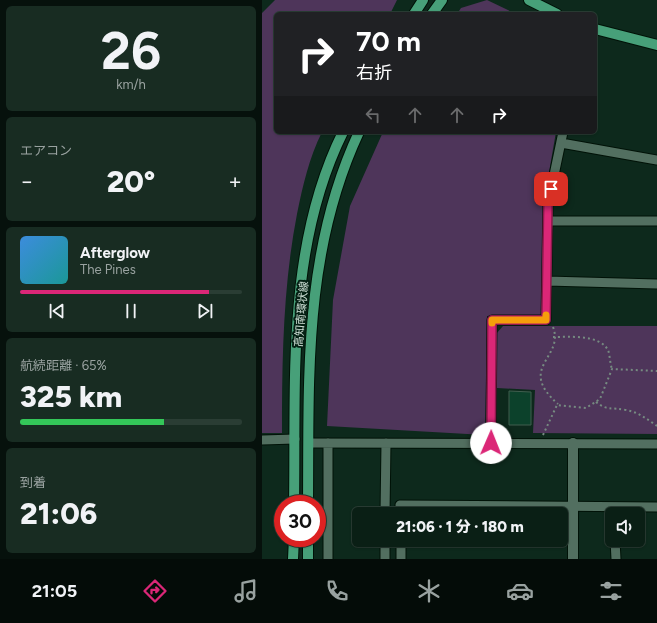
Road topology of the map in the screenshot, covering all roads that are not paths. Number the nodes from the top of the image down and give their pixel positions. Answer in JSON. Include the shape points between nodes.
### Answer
{"nodes":[{"id":1,"x":423,"y":0,"type":"edge"},
{"id":2,"x":442,"y":0,"type":"edge"},
{"id":3,"x":529,"y":0,"type":"edge"},
{"id":4,"x":415,"y":12,"type":"edge"},
{"id":5,"x":433,"y":12,"type":"edge"},
{"id":6,"x":553,"y":12,"type":"edge"},
{"id":7,"x":597,"y":30,"type":"edge"},
{"id":8,"x":657,"y":45,"type":"edge"},
{"id":9,"x":342,"y":134,"type":"edge"},
{"id":10,"x":358,"y":134,"type":"edge"},
{"id":11,"x":563,"y":134,"type":"edge"},
{"id":12,"x":561,"y":143,"type":"junction"},
{"id":13,"x":657,"y":160,"type":"edge"},
{"id":14,"x":548,"y":221,"type":"junction"},
{"id":15,"x":657,"y":221,"type":"edge"},
{"id":16,"x":547,"y":281,"type":"junction"},
{"id":17,"x":657,"y":284,"type":"edge"},
{"id":18,"x":295,"y":439,"type":"junction"},
{"id":19,"x":262,"y":440,"type":"edge"},
{"id":20,"x":309,"y":443,"type":"junction"},
{"id":21,"x":328,"y":443,"type":"junction"},
{"id":22,"x":386,"y":443,"type":"junction"},
{"id":23,"x":491,"y":443,"type":"junction"},
{"id":24,"x":573,"y":443,"type":"junction"},
{"id":25,"x":657,"y":444,"type":"edge"},
{"id":26,"x":294,"y":495,"type":"edge"},
{"id":27,"x":308,"y":495,"type":"edge"},
{"id":28,"x":573,"y":506,"type":"junction"},
{"id":29,"x":385,"y":507,"type":"edge"},
{"id":30,"x":400,"y":507,"type":"edge"},
{"id":31,"x":657,"y":507,"type":"edge"},
{"id":32,"x":645,"y":508,"type":"edge"},
{"id":33,"x":605,"y":509,"type":"edge"},
{"id":34,"x":294,"y":547,"type":"edge"},
{"id":35,"x":308,"y":547,"type":"edge"},
{"id":36,"x":385,"y":547,"type":"edge"},
{"id":37,"x":401,"y":547,"type":"edge"},
{"id":38,"x":616,"y":547,"type":"edge"},
{"id":39,"x":293,"y":559,"type":"edge"},
{"id":40,"x":308,"y":559,"type":"edge"},
{"id":41,"x":328,"y":559,"type":"edge"},
{"id":42,"x":385,"y":559,"type":"edge"},
{"id":43,"x":401,"y":559,"type":"edge"},
{"id":44,"x":573,"y":559,"type":"edge"},
{"id":45,"x":616,"y":559,"type":"edge"}],
"edges":[{"from":1,"to":4,"type":"main road"},
{"from":2,"to":5,"type":"main road"},
{"from":3,"to":6,"type":"main road"},
{"from":7,"to":8,"type":"main road"},
{"from":9,"to":18,"type":"main road","name":"高知南環状線","via":[[317,201],[307,244],[296,343]]},
{"from":10,"to":20,"type":"main road","name":"高知南環状線","via":[[331,205],[315,286],[310,346]]},
{"from":11,"to":12,"type":"street"},
{"from":12,"to":13,"type":"street"},
{"from":12,"to":14,"type":"street","via":[[548,204]]},
{"from":14,"to":15,"type":"street"},
{"from":14,"to":16,"type":"street"},
{"from":16,"to":17,"type":"street"},
{"from":16,"to":23,"type":"street","via":[[546,320],[492,320]]},
{"from":18,"to":19,"type":"street"},
{"from":18,"to":26,"type":"main road","name":"高知南環状線"},
{"from":20,"to":21,"type":"street"},
{"from":20,"to":27,"type":"main road","name":"高知南環状線"},
{"from":21,"to":22,"type":"street"},
{"from":21,"to":41,"type":"street"},
{"from":22,"to":23,"type":"street"},
{"from":22,"to":29,"type":"street"},
{"from":23,"to":24,"type":"street"},
{"from":24,"to":25,"type":"street"},
{"from":24,"to":28,"type":"street"},
{"from":28,"to":30,"type":"street"},
{"from":28,"to":33,"type":"street"},
{"from":28,"to":44,"type":"street"},
{"from":31,"to":32,"type":"street"},
{"from":34,"to":39,"type":"main road"},
{"from":35,"to":40,"type":"main road"},
{"from":36,"to":42,"type":"street"},
{"from":37,"to":43,"type":"street"},
{"from":38,"to":45,"type":"street"}]}
